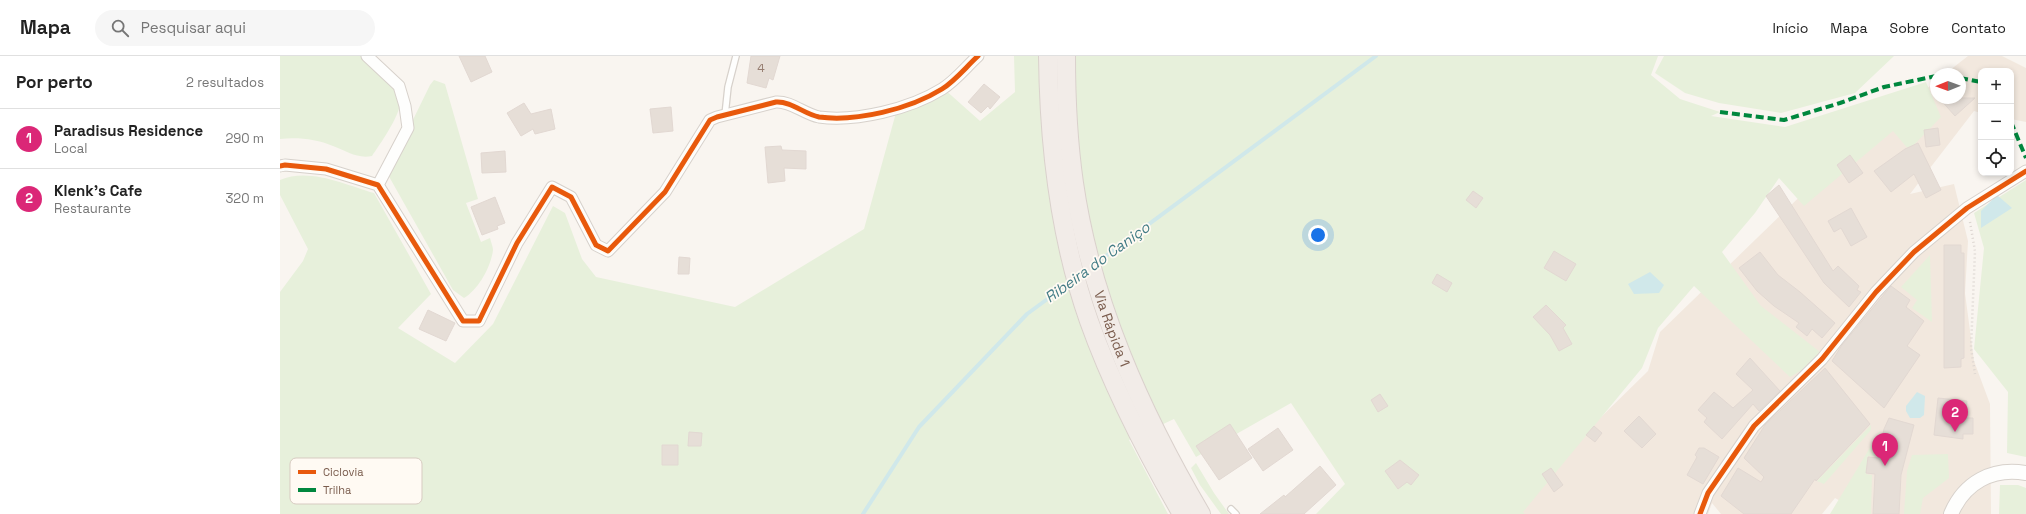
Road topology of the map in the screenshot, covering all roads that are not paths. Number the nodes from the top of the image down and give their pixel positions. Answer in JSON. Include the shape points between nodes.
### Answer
{"nodes":[{"id":1,"x":367,"y":56,"type":"edge"},
{"id":2,"x":736,"y":56,"type":"edge"},
{"id":3,"x":978,"y":56,"type":"edge"},
{"id":4,"x":1048,"y":56,"type":"edge"},
{"id":5,"x":1066,"y":56,"type":"edge"},
{"id":6,"x":725,"y":115,"type":"junction"},
{"id":7,"x":280,"y":166,"type":"edge"},
{"id":8,"x":2026,"y":171,"type":"edge"},
{"id":9,"x":378,"y":185,"type":"junction"},
{"id":10,"x":2026,"y":472,"type":"edge"},
{"id":11,"x":1170,"y":476,"type":"junction"},
{"id":12,"x":1231,"y":508,"type":"dead end"},
{"id":13,"x":1182,"y":514,"type":"edge"},
{"id":14,"x":1202,"y":514,"type":"edge"},
{"id":15,"x":1236,"y":514,"type":"edge"},
{"id":16,"x":1700,"y":514,"type":"edge"},
{"id":17,"x":1951,"y":514,"type":"edge"}],
"edges":[{"from":1,"to":9,"type":"street","via":[[399,86],[406,106],[408,128]]},
{"from":2,"to":6,"type":"lane","via":[[728,87]]},
{"from":3,"to":6,"type":"street","via":[[943,88],[918,102],[897,109],[834,118],[816,116],[783,102],[776,102]]},
{"from":4,"to":11,"type":"highway","name":"Via Rápida 1","via":[[1051,137],[1056,182],[1064,230],[1089,320],[1134,425]]},
{"from":5,"to":11,"type":"highway","name":"Via Rápida 1","via":[[1069,136],[1074,183],[1091,266],[1107,317],[1149,417]]},
{"from":6,"to":9,"type":"street","via":[[710,120],[665,192],[608,251],[596,245],[571,197],[552,187],[517,243],[479,321],[463,321]]},
{"from":7,"to":9,"type":"street","via":[[326,169]]},
{"from":8,"to":16,"type":"street","via":[[1967,208],[1914,252],[1876,292],[1822,359],[1754,426],[1708,493]]},
{"from":10,"to":17,"type":"street","via":[[2004,471],[1983,477],[1965,492]]},
{"from":11,"to":13,"type":"highway","name":"Via Rápida 1"},
{"from":11,"to":14,"type":"highway","name":"Via Rápida 1"},
{"from":12,"to":15,"type":"lane"}]}
